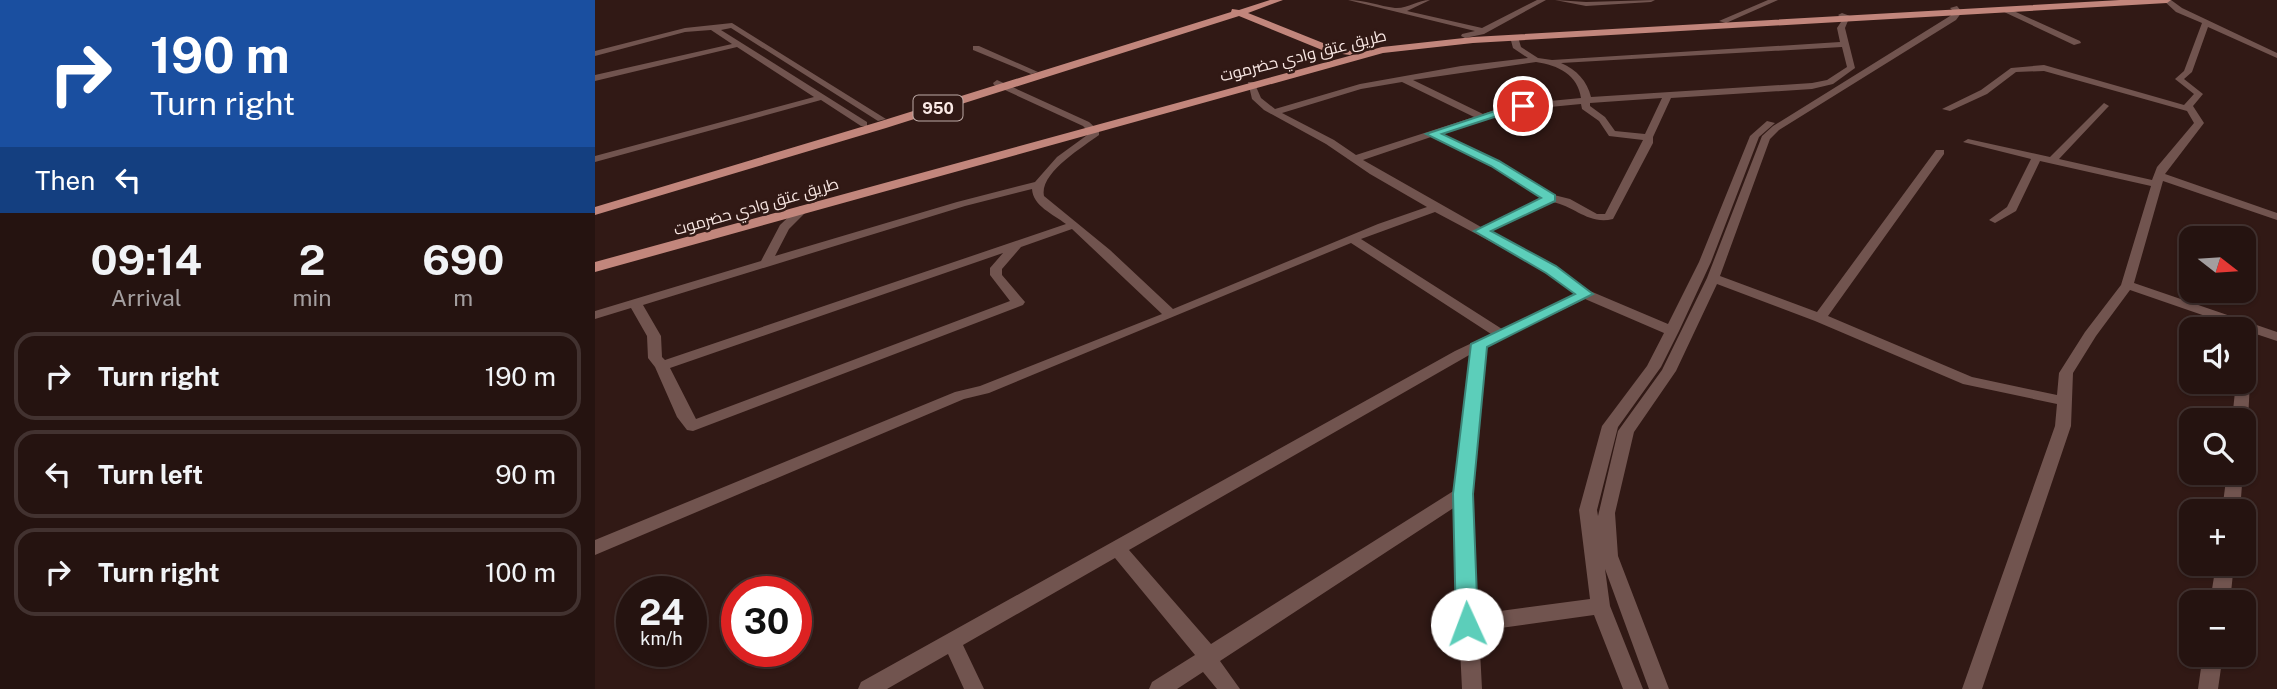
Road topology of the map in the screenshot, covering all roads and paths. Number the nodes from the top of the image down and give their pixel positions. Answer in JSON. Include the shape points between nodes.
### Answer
{"nodes":[{"id":1,"x":1264,"y":0,"type":"edge"},
{"id":2,"x":1279,"y":0,"type":"edge"},
{"id":3,"x":1352,"y":0,"type":"edge"},
{"id":4,"x":1426,"y":0,"type":"edge"},
{"id":5,"x":1542,"y":0,"type":"edge"},
{"id":6,"x":1559,"y":0,"type":"edge"},
{"id":7,"x":1651,"y":0,"type":"edge"},
{"id":8,"x":1774,"y":0,"type":"edge"},
{"id":9,"x":2094,"y":0,"type":"edge"},
{"id":10,"x":2165,"y":0,"type":"edge"},
{"id":11,"x":1626,"y":1,"type":"edge"},
{"id":12,"x":2005,"y":9,"type":"junction"},
{"id":13,"x":1950,"y":10,"type":"junction"},
{"id":14,"x":1400,"y":11,"type":"junction"},
{"id":15,"x":1234,"y":12,"type":"junction"},
{"id":16,"x":1844,"y":16,"type":"junction"},
{"id":17,"x":1723,"y":21,"type":"junction"},
{"id":18,"x":2206,"y":22,"type":"junction"},
{"id":19,"x":723,"y":27,"type":"junction"},
{"id":20,"x":1484,"y":30,"type":"junction"},
{"id":21,"x":1500,"y":34,"type":"junction"},
{"id":22,"x":1465,"y":36,"type":"junction"},
{"id":23,"x":1514,"y":37,"type":"junction"},
{"id":24,"x":1414,"y":43,"type":"junction"},
{"id":25,"x":2077,"y":43,"type":"dead end"},
{"id":26,"x":1844,"y":44,"type":"junction"},
{"id":27,"x":737,"y":45,"type":"junction"},
{"id":28,"x":976,"y":48,"type":"dead end"},
{"id":29,"x":1353,"y":52,"type":"junction"},
{"id":30,"x":595,"y":54,"type":"edge"},
{"id":31,"x":2275,"y":54,"type":"edge"},
{"id":32,"x":1325,"y":58,"type":"junction"},
{"id":33,"x":1536,"y":60,"type":"junction"},
{"id":34,"x":1554,"y":61,"type":"junction"},
{"id":35,"x":1034,"y":72,"type":"junction"},
{"id":36,"x":595,"y":78,"type":"edge"},
{"id":37,"x":1403,"y":79,"type":"junction"},
{"id":38,"x":1251,"y":84,"type":"junction"},
{"id":39,"x":1001,"y":85,"type":"junction"},
{"id":40,"x":1668,"y":95,"type":"junction"},
{"id":41,"x":824,"y":97,"type":"junction"},
{"id":42,"x":1587,"y":101,"type":"junction"},
{"id":43,"x":2103,"y":106,"type":"dead end"},
{"id":44,"x":1947,"y":109,"type":"dead end"},
{"id":45,"x":2189,"y":109,"type":"junction"},
{"id":46,"x":1274,"y":112,"type":"junction"},
{"id":47,"x":1482,"y":117,"type":"junction"},
{"id":48,"x":881,"y":119,"type":"junction"},
{"id":49,"x":864,"y":124,"type":"junction"},
{"id":50,"x":1089,"y":126,"type":"junction"},
{"id":51,"x":1432,"y":134,"type":"junction"},
{"id":52,"x":1649,"y":137,"type":"junction"},
{"id":53,"x":1969,"y":142,"type":"dead end"},
{"id":54,"x":1940,"y":152,"type":"dead end"},
{"id":55,"x":2037,"y":157,"type":"junction"},
{"id":56,"x":595,"y":159,"type":"edge"},
{"id":57,"x":1355,"y":159,"type":"junction"},
{"id":58,"x":2052,"y":161,"type":"junction"},
{"id":59,"x":2158,"y":180,"type":"junction"},
{"id":60,"x":1038,"y":184,"type":"junction"},
{"id":61,"x":1551,"y":198,"type":"junction"},
{"id":62,"x":595,"y":204,"type":"edge"},
{"id":63,"x":804,"y":208,"type":"junction"},
{"id":64,"x":1436,"y":208,"type":"junction"},
{"id":65,"x":595,"y":211,"type":"edge"},
{"id":66,"x":2277,"y":217,"type":"edge"},
{"id":67,"x":1995,"y":220,"type":"dead end"},
{"id":68,"x":1074,"y":225,"type":"junction"},
{"id":69,"x":1481,"y":231,"type":"junction"},
{"id":70,"x":1353,"y":239,"type":"junction"},
{"id":71,"x":1016,"y":247,"type":"junction"},
{"id":72,"x":595,"y":259,"type":"edge"},
{"id":73,"x":766,"y":263,"type":"junction"},
{"id":74,"x":595,"y":267,"type":"edge"},
{"id":75,"x":1713,"y":278,"type":"junction"},
{"id":76,"x":2127,"y":285,"type":"junction"},
{"id":77,"x":1585,"y":294,"type":"junction"},
{"id":78,"x":635,"y":303,"type":"junction"},
{"id":79,"x":595,"y":315,"type":"edge"},
{"id":80,"x":1171,"y":315,"type":"junction"},
{"id":81,"x":2218,"y":317,"type":"edge"},
{"id":82,"x":1820,"y":318,"type":"junction"},
{"id":83,"x":2256,"y":330,"type":"edge"},
{"id":84,"x":1672,"y":331,"type":"junction"},
{"id":85,"x":1501,"y":334,"type":"junction"},
{"id":86,"x":2277,"y":337,"type":"edge"},
{"id":87,"x":1479,"y":344,"type":"junction"},
{"id":88,"x":662,"y":366,"type":"junction"},
{"id":89,"x":2064,"y":401,"type":"junction"},
{"id":90,"x":1463,"y":494,"type":"junction"},
{"id":91,"x":595,"y":548,"type":"edge"},
{"id":92,"x":1117,"y":548,"type":"junction"},
{"id":93,"x":1600,"y":606,"type":"junction"},
{"id":94,"x":1467,"y":624,"type":"junction"},
{"id":95,"x":952,"y":642,"type":"junction"},
{"id":96,"x":1209,"y":656,"type":"junction"},
{"id":97,"x":2212,"y":667,"type":"edge"},
{"id":98,"x":868,"y":689,"type":"edge"},
{"id":99,"x":974,"y":689,"type":"edge"},
{"id":100,"x":1159,"y":689,"type":"edge"},
{"id":101,"x":1230,"y":689,"type":"edge"},
{"id":102,"x":1472,"y":689,"type":"edge"},
{"id":103,"x":1633,"y":689,"type":"edge"},
{"id":104,"x":1659,"y":689,"type":"edge"},
{"id":105,"x":1972,"y":689,"type":"edge"},
{"id":106,"x":2209,"y":689,"type":"edge"}],
"edges":[{"from":1,"to":15,"type":"main road","number":"950"},
{"from":2,"to":15,"type":"main road","name":"950","number":"950"},
{"from":3,"to":14,"type":"street"},
{"from":4,"to":14,"type":"street"},
{"from":5,"to":20,"type":"street"},
{"from":6,"to":11,"type":"street","via":[[1586,4]]},
{"from":7,"to":11,"type":"street"},
{"from":8,"to":17,"type":"street"},
{"from":9,"to":13,"type":"main road","name":"طريق عتق وادي حضرموت"},
{"from":10,"to":12,"type":"main road","name":"طريق عتق وادي حضرموت"},
{"from":10,"to":18,"type":"street"},
{"from":12,"to":13,"type":"main road","name":"طريق عتق وادي حضرموت"},
{"from":12,"to":25,"type":"street"},
{"from":13,"to":16,"type":"main road","name":"طريق عتق وادي حضرموت"},
{"from":13,"to":75,"type":"street","via":[[1954,18],[1765,138]]},
{"from":13,"to":84,"type":"street","via":[[1755,136]]},
{"from":14,"to":20,"type":"street"},
{"from":15,"to":29,"type":"main road","via":[[1331,50]]},
{"from":15,"to":32,"type":"main road","via":[[1322,51]]},
{"from":15,"to":35,"type":"main road","number":"950"},
{"from":15,"to":39,"type":"main road","name":"950","number":"950"},
{"from":16,"to":17,"type":"main road","name":"طريق عتق وادي حضرموت"},
{"from":16,"to":23,"type":"main road","name":"طريق عتق وادي حضرموت"},
{"from":16,"to":26,"type":"street"},
{"from":17,"to":21,"type":"main road","name":"طريق عتق وادي حضرموت"},
{"from":18,"to":31,"type":"street"},
{"from":18,"to":45,"type":"street","via":[[2188,72],[2179,79],[2199,94]]},
{"from":19,"to":27,"type":"street","via":[[714,29]]},
{"from":19,"to":30,"type":"street","via":[[685,30]]},
{"from":19,"to":48,"type":"street","via":[[732,25]]},
{"from":20,"to":21,"type":"street"},
{"from":20,"to":22,"type":"street"},
{"from":21,"to":22,"type":"main road","name":"طريق عتق وادي حضرموت"},
{"from":22,"to":24,"type":"main road","name":"طريق عتق وادي حضرموت"},
{"from":23,"to":24,"type":"main road","name":"طريق عتق وادي حضرموت"},
{"from":23,"to":33,"type":"street","via":[[1517,48]]},
{"from":24,"to":29,"type":"main road","name":"طريق عتق وادي حضرموت"},
{"from":24,"to":38,"type":"main road","name":"طريق عتق وادي حضرموت"},
{"from":26,"to":34,"type":"street"},
{"from":26,"to":40,"type":"street","via":[[1851,68],[1830,82]]},
{"from":27,"to":36,"type":"street"},
{"from":27,"to":41,"type":"street"},
{"from":28,"to":35,"type":"street"},
{"from":29,"to":32,"type":"main road","name":"طريق عتق وادي حضرموت"},
{"from":32,"to":50,"type":"main road","name":"طريق عتق وادي حضرموت"},
{"from":33,"to":34,"type":"street"},
{"from":33,"to":37,"type":"street"},
{"from":34,"to":42,"type":"street","via":[[1575,76]]},
{"from":35,"to":39,"type":"main road","number":"950"},
{"from":37,"to":46,"type":"street"},
{"from":37,"to":47,"type":"street"},
{"from":38,"to":46,"type":"street","via":[[1257,99]]},
{"from":38,"to":50,"type":"main road","name":"طريق عتق وادي حضرموت"},
{"from":39,"to":48,"type":"main road","number":"950"},
{"from":39,"to":50,"type":"street"},
{"from":39,"to":65,"type":"main road","name":"950","number":"950"},
{"from":40,"to":42,"type":"street"},
{"from":40,"to":52,"type":"street"},
{"from":41,"to":49,"type":"street"},
{"from":41,"to":56,"type":"street"},
{"from":42,"to":47,"type":"street","via":[[1523,106]]},
{"from":42,"to":52,"type":"street","via":[[1587,110],[1602,119],[1612,134]]},
{"from":43,"to":58,"type":"street"},
{"from":44,"to":45,"type":"street","via":[[1984,92],[2014,70],[2044,68]]},
{"from":45,"to":59,"type":"street","via":[[2199,122],[2161,169]]},
{"from":46,"to":57,"type":"street"},
{"from":47,"to":51,"type":"street"},
{"from":48,"to":49,"type":"main road","number":"950"},
{"from":49,"to":62,"type":"main road","number":"950"},
{"from":50,"to":60,"type":"street","via":[[1096,133],[1062,158]]},
{"from":50,"to":63,"type":"main road","name":"طريق عتق وادي حضرموت"},
{"from":50,"to":72,"type":"main road","name":"طريق عتق وادي حضرموت"},
{"from":51,"to":57,"type":"street"},
{"from":51,"to":61,"type":"street"},
{"from":52,"to":61,"type":"street","via":[[1612,215],[1597,217]]},
{"from":53,"to":55,"type":"street"},
{"from":54,"to":82,"type":"street"},
{"from":55,"to":58,"type":"street"},
{"from":55,"to":67,"type":"street","via":[[2012,209]]},
{"from":57,"to":64,"type":"street"},
{"from":58,"to":59,"type":"street"},
{"from":59,"to":66,"type":"street"},
{"from":59,"to":76,"type":"street"},
{"from":60,"to":68,"type":"street","via":[[1043,203]]},
{"from":60,"to":73,"type":"street"},
{"from":61,"to":69,"type":"street"},
{"from":63,"to":73,"type":"street","via":[[784,227]]},
{"from":63,"to":74,"type":"main road","name":"طريق عتق وادي حضرموت"},
{"from":64,"to":69,"type":"street"},
{"from":64,"to":70,"type":"street"},
{"from":68,"to":71,"type":"street"},
{"from":68,"to":80,"type":"street"},
{"from":69,"to":77,"type":"street"},
{"from":70,"to":80,"type":"street"},
{"from":70,"to":85,"type":"street"},
{"from":71,"to":88,"type":"street"},
{"from":71,"to":88,"type":"street","via":[[996,268],[996,275],[1018,302],[693,426]]},
{"from":73,"to":78,"type":"street"},
{"from":75,"to":82,"type":"street"},
{"from":75,"to":104,"type":"street","via":[[1668,371],[1626,431],[1606,513],[1609,556]]},
{"from":76,"to":81,"type":"street"},
{"from":76,"to":89,"type":"street","via":[[2066,373]]},
{"from":77,"to":84,"type":"street"},
{"from":77,"to":85,"type":"street"},
{"from":78,"to":79,"type":"street"},
{"from":78,"to":88,"type":"street","via":[[654,336],[655,358]]},
{"from":80,"to":91,"type":"street","via":[[984,390],[960,395]]},
{"from":82,"to":89,"type":"street","via":[[1968,381]]},
{"from":83,"to":86,"type":"street"},
{"from":84,"to":93,"type":"street","via":[[1654,367],[1610,426],[1588,510]]},
{"from":85,"to":87,"type":"street"},
{"from":87,"to":90,"type":"street"},
{"from":87,"to":92,"type":"street"},
{"from":89,"to":105,"type":"street","via":[[2063,426]]},
{"from":90,"to":94,"type":"street"},
{"from":90,"to":96,"type":"street"},
{"from":92,"to":95,"type":"street"},
{"from":92,"to":96,"type":"street"},
{"from":93,"to":94,"type":"street"},
{"from":93,"to":103,"type":"street"},
{"from":94,"to":102,"type":"street"},
{"from":95,"to":98,"type":"street"},
{"from":95,"to":99,"type":"street"},
{"from":96,"to":100,"type":"street"},
{"from":96,"to":101,"type":"street","via":[[1211,667]]},
{"from":97,"to":106,"type":"street"}]}
